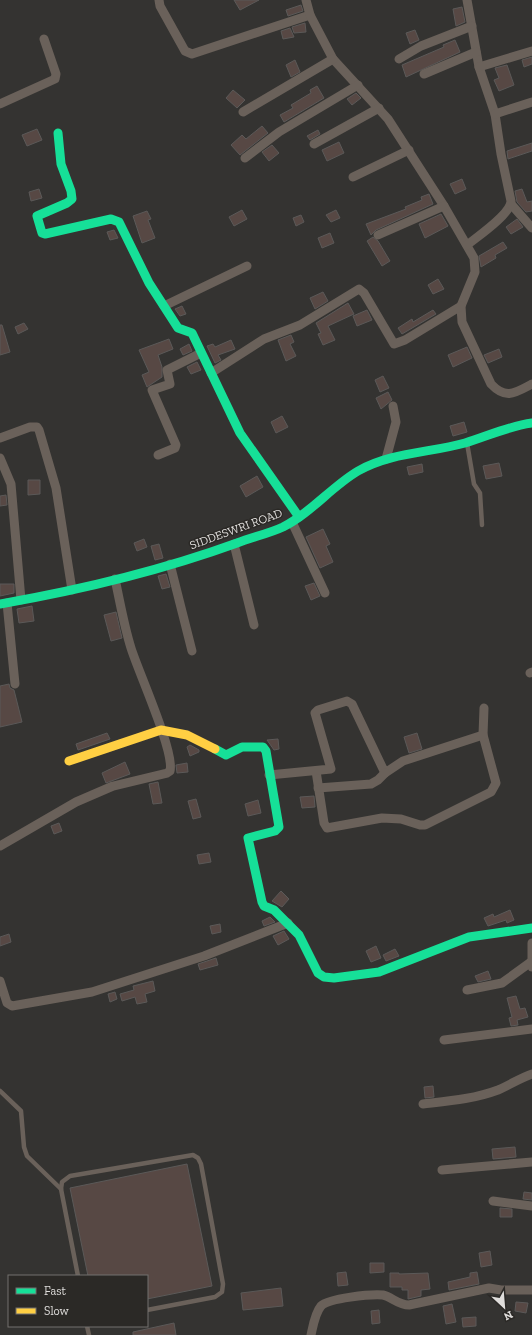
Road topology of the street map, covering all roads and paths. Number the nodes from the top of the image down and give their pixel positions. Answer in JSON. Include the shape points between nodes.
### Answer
{"nodes":[{"id":1,"x":159,"y":0,"type":"edge"},
{"id":2,"x":306,"y":0,"type":"edge"},
{"id":3,"x":466,"y":0,"type":"edge"},
{"id":4,"x":310,"y":15,"type":"junction"},
{"id":5,"x":472,"y":26,"type":"junction"},
{"id":6,"x":44,"y":39,"type":"dead end"},
{"id":7,"x":532,"y":51,"type":"edge"},
{"id":8,"x":476,"y":52,"type":"junction"},
{"id":9,"x":333,"y":59,"type":"junction"},
{"id":10,"x":399,"y":59,"type":"dead end"},
{"id":11,"x":479,"y":67,"type":"junction"},
{"id":12,"x":424,"y":74,"type":"dead end"},
{"id":13,"x":358,"y":86,"type":"junction"},
{"id":14,"x":532,"y":102,"type":"edge"},
{"id":15,"x":0,"y":104,"type":"edge"},
{"id":16,"x":379,"y":108,"type":"junction"},
{"id":17,"x":243,"y":112,"type":"dead end"},
{"id":18,"x":495,"y":114,"type":"junction"},
{"id":19,"x":58,"y":133,"type":"dead end"},
{"id":20,"x":314,"y":144,"type":"dead end"},
{"id":21,"x":409,"y":150,"type":"junction"},
{"id":22,"x":245,"y":158,"type":"dead end"},
{"id":23,"x":353,"y":177,"type":"dead end"},
{"id":24,"x":511,"y":204,"type":"junction"},
{"id":25,"x":444,"y":206,"type":"junction"},
{"id":26,"x":532,"y":228,"type":"edge"},
{"id":27,"x":378,"y":235,"type":"dead end"},
{"id":28,"x":467,"y":245,"type":"junction"},
{"id":29,"x":247,"y":266,"type":"dead end"},
{"id":30,"x":164,"y":306,"type":"junction"},
{"id":31,"x":461,"y":306,"type":"junction"},
{"id":32,"x":201,"y":353,"type":"junction"},
{"id":33,"x":211,"y":373,"type":"junction"},
{"id":34,"x":532,"y":384,"type":"edge"},
{"id":35,"x":393,"y":406,"type":"dead end"},
{"id":36,"x":532,"y":423,"type":"edge"},
{"id":37,"x":0,"y":438,"type":"edge"},
{"id":38,"x":466,"y":442,"type":"junction"},
{"id":39,"x":158,"y":455,"type":"dead end"},
{"id":40,"x":0,"y":458,"type":"edge"},
{"id":41,"x":386,"y":459,"type":"junction"},
{"id":42,"x":295,"y":519,"type":"junction"},
{"id":43,"x":482,"y":525,"type":"dead end"},
{"id":44,"x":234,"y":544,"type":"junction"},
{"id":45,"x":170,"y":564,"type":"junction"},
{"id":46,"x":115,"y":579,"type":"junction"},
{"id":47,"x":72,"y":590,"type":"junction"},
{"id":48,"x":325,"y":593,"type":"dead end"},
{"id":49,"x":21,"y":600,"type":"junction"},
{"id":50,"x":3,"y":603,"type":"edge"},
{"id":51,"x":254,"y":625,"type":"dead end"},
{"id":52,"x":192,"y":651,"type":"dead end"},
{"id":53,"x":15,"y":684,"type":"dead end"},
{"id":54,"x":484,"y":708,"type":"dead end"},
{"id":55,"x":161,"y":730,"type":"junction"},
{"id":56,"x":483,"y":735,"type":"junction"},
{"id":57,"x":69,"y":761,"type":"dead end"},
{"id":58,"x":316,"y":771,"type":"junction"},
{"id":59,"x":386,"y":773,"type":"junction"},
{"id":60,"x":269,"y":775,"type":"junction"},
{"id":61,"x":318,"y":788,"type":"junction"},
{"id":62,"x":0,"y":846,"type":"edge"},
{"id":63,"x":288,"y":923,"type":"junction"},
{"id":64,"x":532,"y":928,"type":"edge"},
{"id":65,"x":532,"y":943,"type":"edge"},
{"id":66,"x":532,"y":964,"type":"edge"},
{"id":67,"x":0,"y":981,"type":"edge"},
{"id":68,"x":467,"y":990,"type":"dead end"},
{"id":69,"x":532,"y":1029,"type":"edge"},
{"id":70,"x":444,"y":1040,"type":"dead end"},
{"id":71,"x":532,"y":1074,"type":"edge"},
{"id":72,"x":0,"y":1092,"type":"edge"},
{"id":73,"x":423,"y":1104,"type":"dead end"},
{"id":74,"x":532,"y":1162,"type":"edge"},
{"id":75,"x":442,"y":1170,"type":"dead end"},
{"id":76,"x":60,"y":1189,"type":"junction"},
{"id":77,"x":493,"y":1201,"type":"dead end"},
{"id":78,"x":532,"y":1206,"type":"edge"},
{"id":79,"x":78,"y":1275,"type":"edge"},
{"id":80,"x":532,"y":1290,"type":"edge"},
{"id":81,"x":148,"y":1310,"type":"edge"},
{"id":82,"x":311,"y":1335,"type":"edge"}],
"edges":[{"from":1,"to":4,"type":"street","via":[[185,51],[192,54]]},
{"from":2,"to":4,"type":"street"},
{"from":3,"to":5,"type":"street"},
{"from":4,"to":9,"type":"street"},
{"from":5,"to":8,"type":"street"},
{"from":5,"to":10,"type":"street","via":[[421,46]]},
{"from":6,"to":15,"type":"street","via":[[56,74],[55,79]]},
{"from":7,"to":11,"type":"street"},
{"from":8,"to":11,"type":"street"},
{"from":8,"to":12,"type":"street"},
{"from":9,"to":13,"type":"street"},
{"from":9,"to":17,"type":"street"},
{"from":11,"to":18,"type":"street"},
{"from":13,"to":16,"type":"street"},
{"from":13,"to":22,"type":"street","via":[[279,132]]},
{"from":14,"to":18,"type":"street"},
{"from":16,"to":20,"type":"street"},
{"from":16,"to":21,"type":"street"},
{"from":18,"to":24,"type":"street"},
{"from":19,"to":30,"type":"street","via":[[59,155],[72,199],[37,216],[42,233],[116,220],[123,227],[149,283]]},
{"from":21,"to":23,"type":"street"},
{"from":21,"to":25,"type":"street"},
{"from":24,"to":26,"type":"street"},
{"from":24,"to":28,"type":"street","via":[[504,214]]},
{"from":25,"to":27,"type":"street"},
{"from":25,"to":28,"type":"street"},
{"from":28,"to":31,"type":"street","via":[[474,258],[475,272]]},
{"from":29,"to":30,"type":"street"},
{"from":30,"to":32,"type":"street","via":[[178,328],[192,333]]},
{"from":31,"to":33,"type":"street","via":[[394,344],[364,293],[359,289],[300,325],[264,339]]},
{"from":31,"to":34,"type":"street","via":[[465,330],[494,387],[508,394],[516,393]]},
{"from":32,"to":33,"type":"street"},
{"from":32,"to":39,"type":"street","via":[[167,370],[170,384],[152,390],[176,445],[175,448]]},
{"from":33,"to":42,"type":"street","via":[[240,433]]},
{"from":35,"to":41,"type":"street","via":[[396,422]]},
{"from":36,"to":38,"type":"street","name":"SIDDESWRI ROAD"},
{"from":37,"to":47,"type":"street","via":[[30,427],[37,427],[39,430],[54,480]]},
{"from":38,"to":41,"type":"street","name":"SIDDESWRI ROAD"},
{"from":38,"to":43,"type":"lane","via":[[474,484],[480,493]]},
{"from":40,"to":49,"type":"street","via":[[11,484]]},
{"from":41,"to":42,"type":"street","name":"SIDDESWRI ROAD","via":[[356,472]]},
{"from":42,"to":44,"type":"street","name":"SIDDESWRI ROAD","via":[[271,532]]},
{"from":42,"to":48,"type":"street"},
{"from":44,"to":45,"type":"street","name":"SIDDESWRI ROAD"},
{"from":44,"to":51,"type":"street"},
{"from":45,"to":46,"type":"street","name":"SIDDESWRI ROAD"},
{"from":45,"to":52,"type":"street"},
{"from":46,"to":47,"type":"street","name":"SIDDESWRI ROAD"},
{"from":46,"to":55,"type":"street","via":[[130,646]]},
{"from":47,"to":49,"type":"street","name":"SIDDESWRI ROAD"},
{"from":49,"to":50,"type":"street","name":"SIDDESWRI ROAD"},
{"from":50,"to":53,"type":"street"},
{"from":54,"to":56,"type":"street"},
{"from":55,"to":57,"type":"street"},
{"from":55,"to":60,"type":"street","via":[[187,734],[226,755],[242,747],[263,747],[266,751]]},
{"from":55,"to":62,"type":"street","via":[[170,768],[167,774],[113,786],[76,802]]},
{"from":56,"to":59,"type":"street","via":[[403,761]]},
{"from":56,"to":61,"type":"street","via":[[496,787],[491,792],[425,825],[401,819],[382,818],[327,828]]},
{"from":58,"to":59,"type":"street","via":[[332,768],[315,713],[347,701],[352,704],[383,772]]},
{"from":58,"to":60,"type":"street"},
{"from":58,"to":61,"type":"street"},
{"from":59,"to":61,"type":"street","via":[[371,784]]},
{"from":60,"to":63,"type":"street","via":[[279,828],[251,836],[249,841],[263,904]]},
{"from":63,"to":64,"type":"street","via":[[302,939],[318,973],[324,977],[334,978],[379,972],[468,937]]},
{"from":63,"to":67,"type":"street","via":[[187,962],[76,996],[12,1006],[7,1003]]},
{"from":65,"to":66,"type":"street"},
{"from":66,"to":68,"type":"street","via":[[502,983]]},
{"from":69,"to":70,"type":"street"},
{"from":71,"to":73,"type":"street","via":[[496,1091],[463,1100]]},
{"from":72,"to":76,"type":"lane","via":[[21,1111],[26,1156]]},
{"from":74,"to":75,"type":"street"},
{"from":76,"to":79,"type":"lane"},
{"from":76,"to":81,"type":"lane","via":[[62,1182],[70,1176],[194,1155],[198,1158],[202,1164],[224,1284],[222,1292],[215,1298]]},
{"from":77,"to":78,"type":"street"},
{"from":80,"to":82,"type":"street","via":[[489,1288],[409,1305],[400,1304],[384,1295],[333,1300],[318,1310]]}]}
